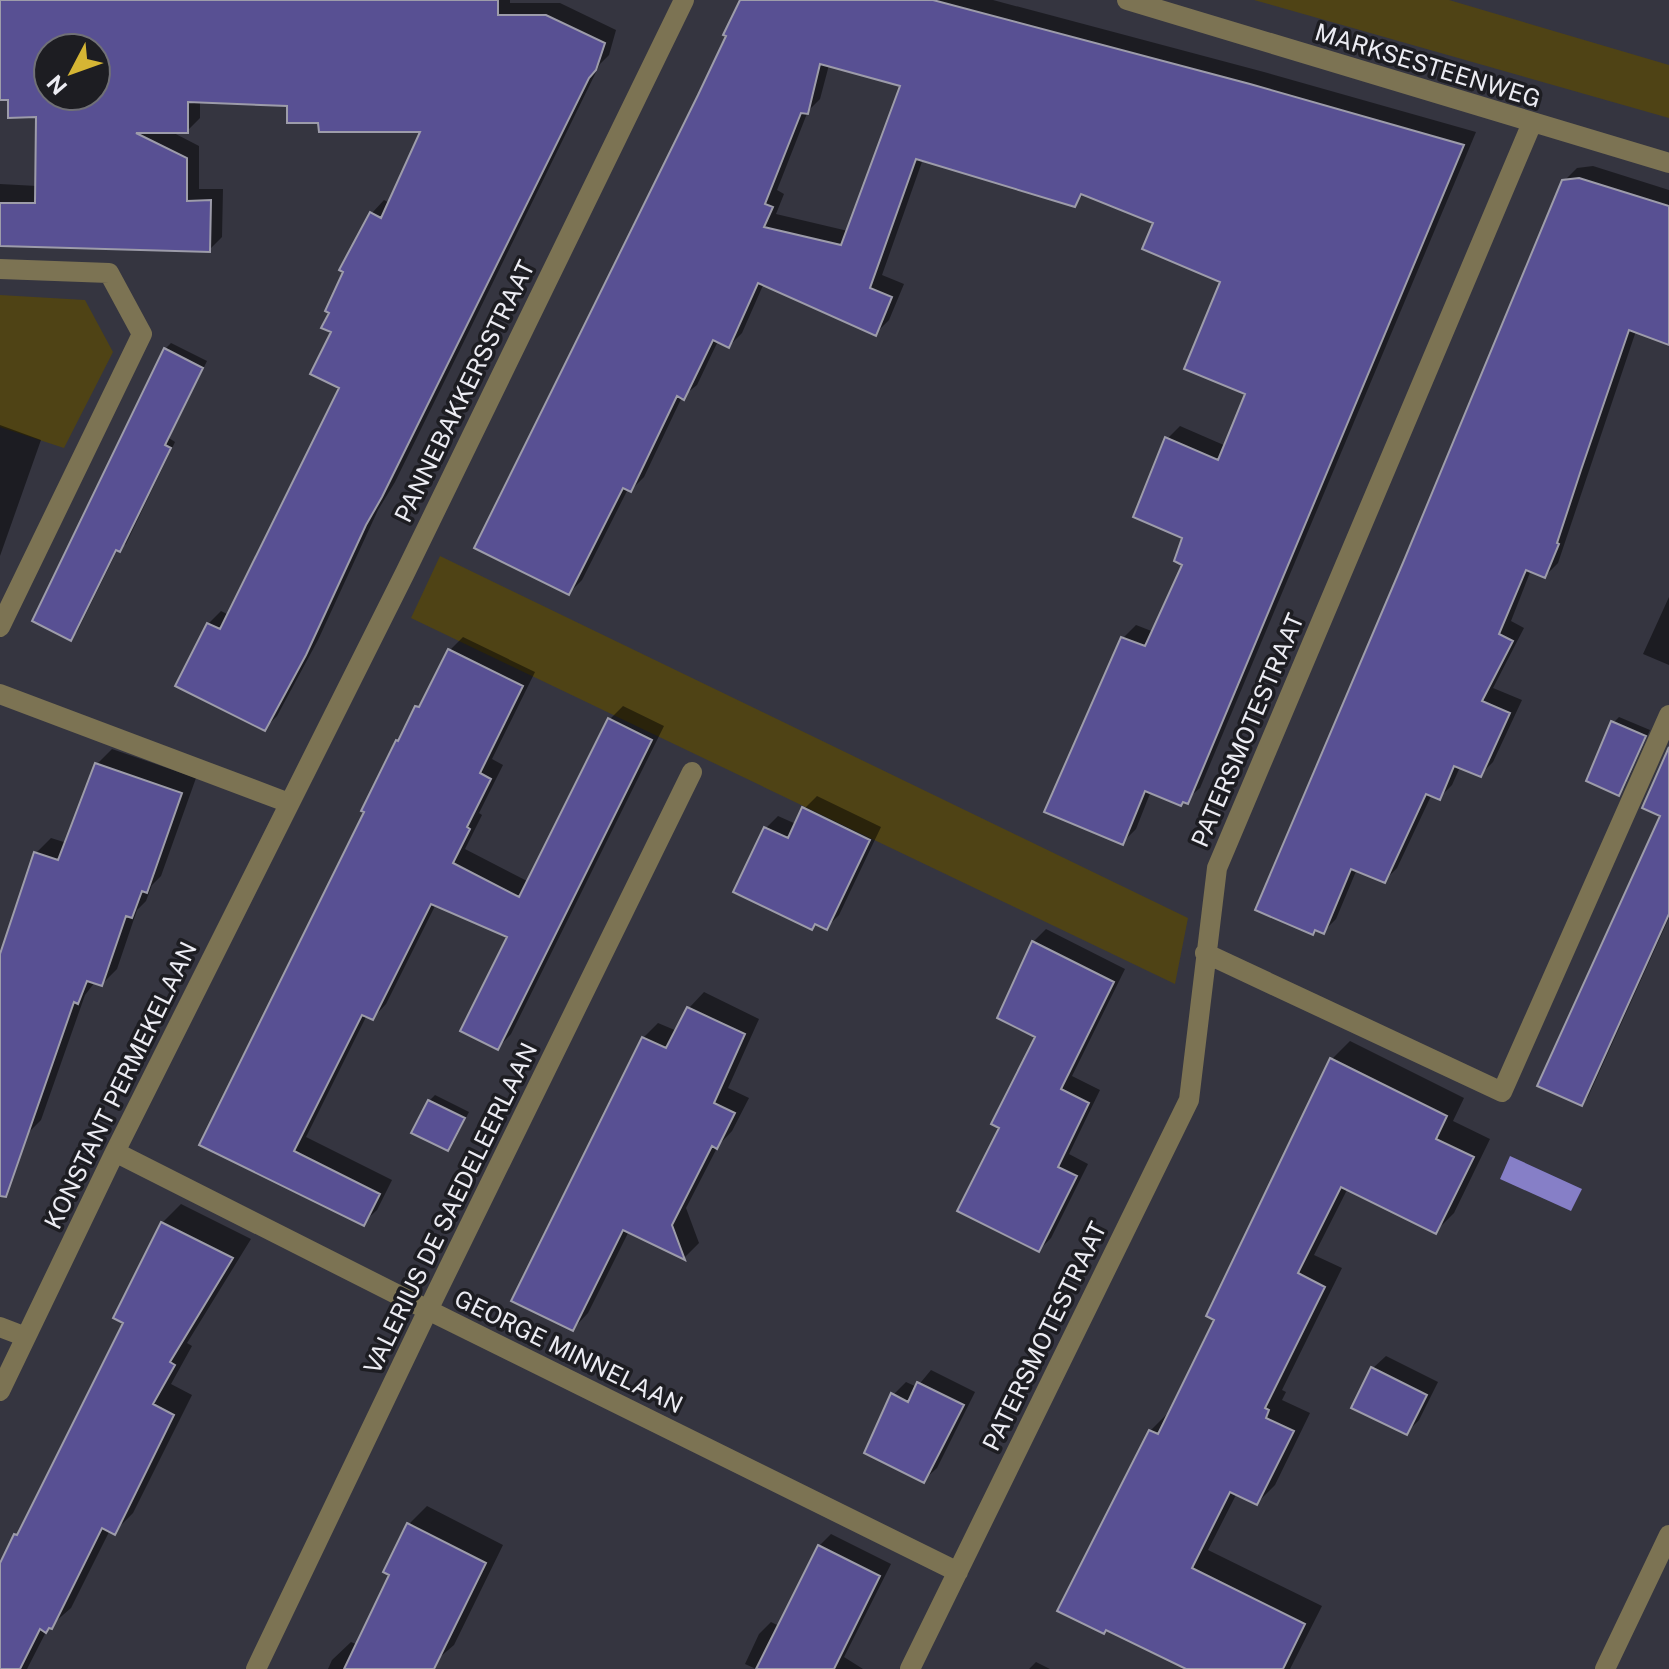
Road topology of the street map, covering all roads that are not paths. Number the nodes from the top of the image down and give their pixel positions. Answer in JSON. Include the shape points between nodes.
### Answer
{"nodes":[{"id":1,"x":684,"y":0,"type":"edge"},
{"id":2,"x":1127,"y":0,"type":"edge"},
{"id":3,"x":1532,"y":123,"type":"junction"},
{"id":4,"x":1669,"y":163,"type":"edge"},
{"id":5,"x":0,"y":269,"type":"edge"},
{"id":6,"x":0,"y":627,"type":"edge"},
{"id":7,"x":0,"y":694,"type":"edge"},
{"id":8,"x":1669,"y":715,"type":"edge"},
{"id":9,"x":692,"y":772,"type":"dead end"},
{"id":10,"x":289,"y":803,"type":"junction"},
{"id":11,"x":1205,"y":953,"type":"junction"},
{"id":12,"x":115,"y":1152,"type":"junction"},
{"id":13,"x":428,"y":1310,"type":"junction"},
{"id":14,"x":0,"y":1327,"type":"edge"},
{"id":15,"x":26,"y":1337,"type":"junction"},
{"id":16,"x":0,"y":1391,"type":"edge"},
{"id":17,"x":1669,"y":1535,"type":"edge"},
{"id":18,"x":958,"y":1572,"type":"junction"},
{"id":19,"x":256,"y":1669,"type":"edge"},
{"id":20,"x":910,"y":1669,"type":"edge"},
{"id":21,"x":1605,"y":1669,"type":"edge"}],
"edges":[{"from":1,"to":10,"type":"street","name":"PANNEBAKKERSSTRAAT"},
{"from":2,"to":3,"type":"street","name":"MARKSESTEENWEG"},
{"from":3,"to":4,"type":"street","name":"MARKSESTEENWEG"},
{"from":3,"to":11,"type":"street","name":"PATERSMOTESTRAAT","via":[[1217,868]]},
{"from":5,"to":6,"type":"street","via":[[109,273],[142,334]]},
{"from":7,"to":10,"type":"street"},
{"from":8,"to":11,"type":"street","via":[[1502,1092]]},
{"from":9,"to":13,"type":"street","name":"VALERIUS DE SAEDELEERLAAN"},
{"from":10,"to":12,"type":"street","name":"KONSTANT PERMEKELAAN"},
{"from":11,"to":18,"type":"street","name":"PATERSMOTESTRAAT","via":[[1189,1100]]},
{"from":12,"to":13,"type":"street","name":"GEORGE MINNELAAN"},
{"from":12,"to":15,"type":"street","name":"KONSTANT PERMEKELAAN"},
{"from":13,"to":18,"type":"street","name":"GEORGE MINNELAAN"},
{"from":13,"to":19,"type":"street","name":"VALERIUS DE SAEDELEERLAAN"},
{"from":14,"to":15,"type":"street"},
{"from":15,"to":16,"type":"street","name":"KONSTANT PERMEKELAAN"},
{"from":17,"to":21,"type":"street"},
{"from":18,"to":20,"type":"street","name":"PATERSMOTESTRAAT"}]}
